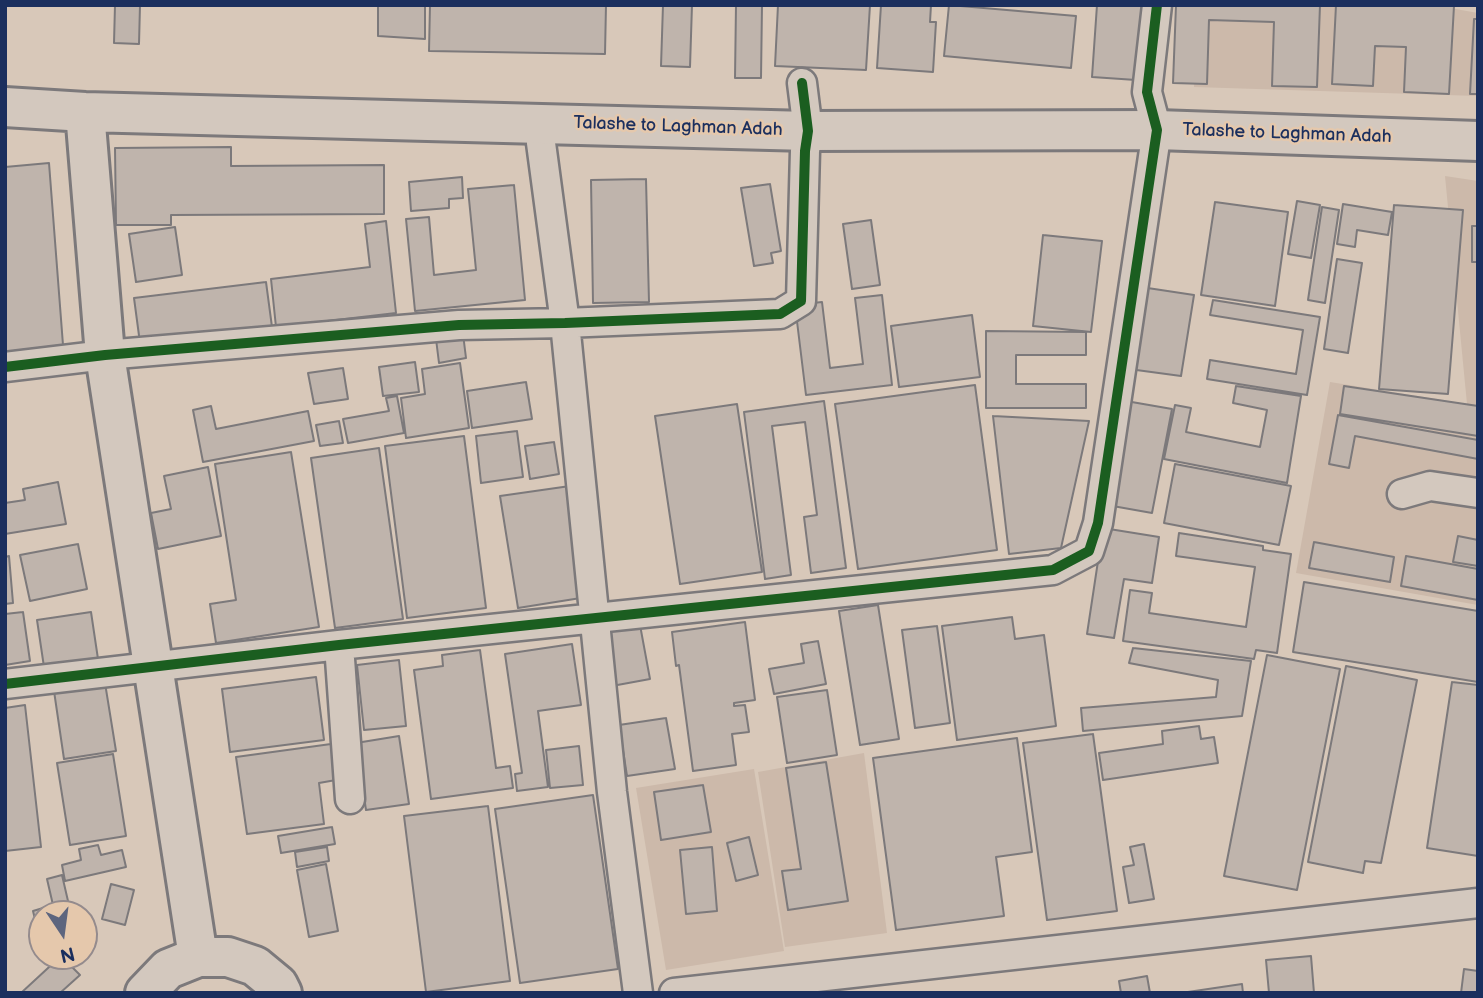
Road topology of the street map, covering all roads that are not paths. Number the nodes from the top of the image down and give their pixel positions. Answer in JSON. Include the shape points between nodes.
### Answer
{"nodes":[{"id":1,"x":1157,"y":5,"type":"edge"},
{"id":2,"x":802,"y":83,"type":"dead end"},
{"id":3,"x":5,"y":107,"type":"edge"},
{"id":4,"x":85,"y":112,"type":"junction"},
{"id":5,"x":541,"y":122,"type":"junction"},
{"id":6,"x":1157,"y":130,"type":"junction"},
{"id":7,"x":808,"y":131,"type":"junction"},
{"id":8,"x":1478,"y":141,"type":"edge"},
{"id":9,"x":565,"y":323,"type":"junction"},
{"id":10,"x":105,"y":355,"type":"junction"},
{"id":11,"x":5,"y":367,"type":"edge"},
{"id":12,"x":1478,"y":492,"type":"edge"},
{"id":13,"x":1402,"y":494,"type":"dead end"},
{"id":14,"x":593,"y":620,"type":"junction"},
{"id":15,"x":339,"y":645,"type":"junction"},
{"id":16,"x":154,"y":665,"type":"junction"},
{"id":17,"x":5,"y":684,"type":"edge"},
{"id":18,"x":350,"y":799,"type":"dead end"},
{"id":19,"x":1478,"y":903,"type":"edge"},
{"id":20,"x":198,"y":957,"type":"junction"},
{"id":21,"x":145,"y":993,"type":"edge"},
{"id":22,"x":282,"y":993,"type":"edge"},
{"id":23,"x":638,"y":993,"type":"edge"},
{"id":24,"x":674,"y":993,"type":"edge"}],
"edges":[{"from":1,"to":6,"type":"street","via":[[1147,92]]},
{"from":2,"to":7,"type":"street"},
{"from":3,"to":4,"type":"main road","name":"Talashe to Laghman Adah"},
{"from":4,"to":5,"type":"main road","name":"Talashe to Laghman Adah"},
{"from":4,"to":10,"type":"main road"},
{"from":5,"to":7,"type":"main road","name":"Talashe to Laghman Adah"},
{"from":5,"to":9,"type":"street"},
{"from":6,"to":7,"type":"main road","name":"Talashe to Laghman Adah"},
{"from":6,"to":8,"type":"main road","name":"Talashe to Laghman Adah"},
{"from":6,"to":14,"type":"street","via":[[1098,523],[1089,551],[1053,570]]},
{"from":7,"to":9,"type":"street","via":[[801,301],[780,314]]},
{"from":9,"to":10,"type":"street","via":[[459,325]]},
{"from":9,"to":14,"type":"street"},
{"from":10,"to":11,"type":"street"},
{"from":10,"to":16,"type":"main road"},
{"from":12,"to":13,"type":"street","via":[[1430,486]]},
{"from":14,"to":15,"type":"street"},
{"from":14,"to":23,"type":"street"},
{"from":15,"to":16,"type":"street"},
{"from":15,"to":18,"type":"street"},
{"from":16,"to":17,"type":"street"},
{"from":16,"to":20,"type":"main road"},
{"from":19,"to":24,"type":"street"},
{"from":20,"to":21,"type":"main road","via":[[168,969]]},
{"from":20,"to":22,"type":"main road","via":[[228,957],[255,966]]}]}
